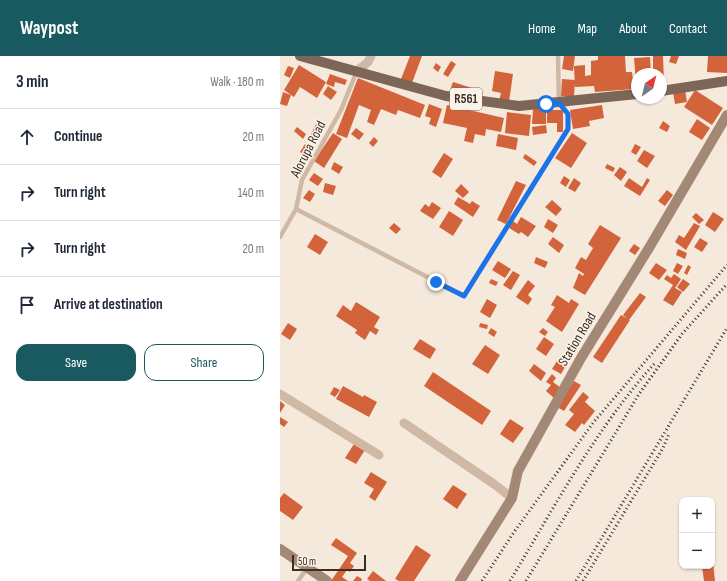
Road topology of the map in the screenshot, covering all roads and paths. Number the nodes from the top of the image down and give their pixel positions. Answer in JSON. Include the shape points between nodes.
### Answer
{"nodes":[{"id":1,"x":300,"y":56,"type":"edge"},
{"id":2,"x":371,"y":56,"type":"edge"},
{"id":3,"x":558,"y":56,"type":"edge"},
{"id":4,"x":357,"y":71,"type":"junction"},
{"id":5,"x":727,"y":81,"type":"edge"},
{"id":6,"x":667,"y":90,"type":"edge"},
{"id":7,"x":631,"y":95,"type":"edge"},
{"id":8,"x":559,"y":103,"type":"junction"},
{"id":9,"x":727,"y":115,"type":"edge"},
{"id":10,"x":296,"y":209,"type":"junction"},
{"id":11,"x":280,"y":237,"type":"edge"},
{"id":12,"x":280,"y":394,"type":"edge"},
{"id":13,"x":404,"y":423,"type":"dead end"},
{"id":14,"x":379,"y":455,"type":"dead end"},
{"id":15,"x":512,"y":498,"type":"junction"},
{"id":16,"x":280,"y":549,"type":"edge"},
{"id":17,"x":307,"y":568,"type":"junction"},
{"id":18,"x":298,"y":581,"type":"edge"},
{"id":19,"x":327,"y":581,"type":"edge"},
{"id":20,"x":460,"y":581,"type":"edge"}],
"edges":[{"from":1,"to":4,"type":"main road","number":"R561"},
{"from":2,"to":4,"type":"street"},
{"from":3,"to":8,"type":"lane"},
{"from":4,"to":8,"type":"main road","number":"R561","via":[[446,96],[519,106]]},
{"from":4,"to":10,"type":"lane","name":"Alorupa Road","via":[[341,110],[302,180]]},
{"from":5,"to":6,"type":"main road"},
{"from":7,"to":8,"type":"main road","number":"R561"},
{"from":8,"to":10,"type":"lane","via":[[568,114],[568,129],[464,296]]},
{"from":9,"to":15,"type":"street","name":"Station Road","via":[[574,371],[518,471]]},
{"from":10,"to":11,"type":"lane","name":"Alorupa Road"},
{"from":12,"to":14,"type":"street"},
{"from":13,"to":15,"type":"street"},
{"from":15,"to":20,"type":"street","name":"Station Road"},
{"from":16,"to":17,"type":"street"},
{"from":17,"to":18,"type":"lane"},
{"from":17,"to":19,"type":"street"}]}
